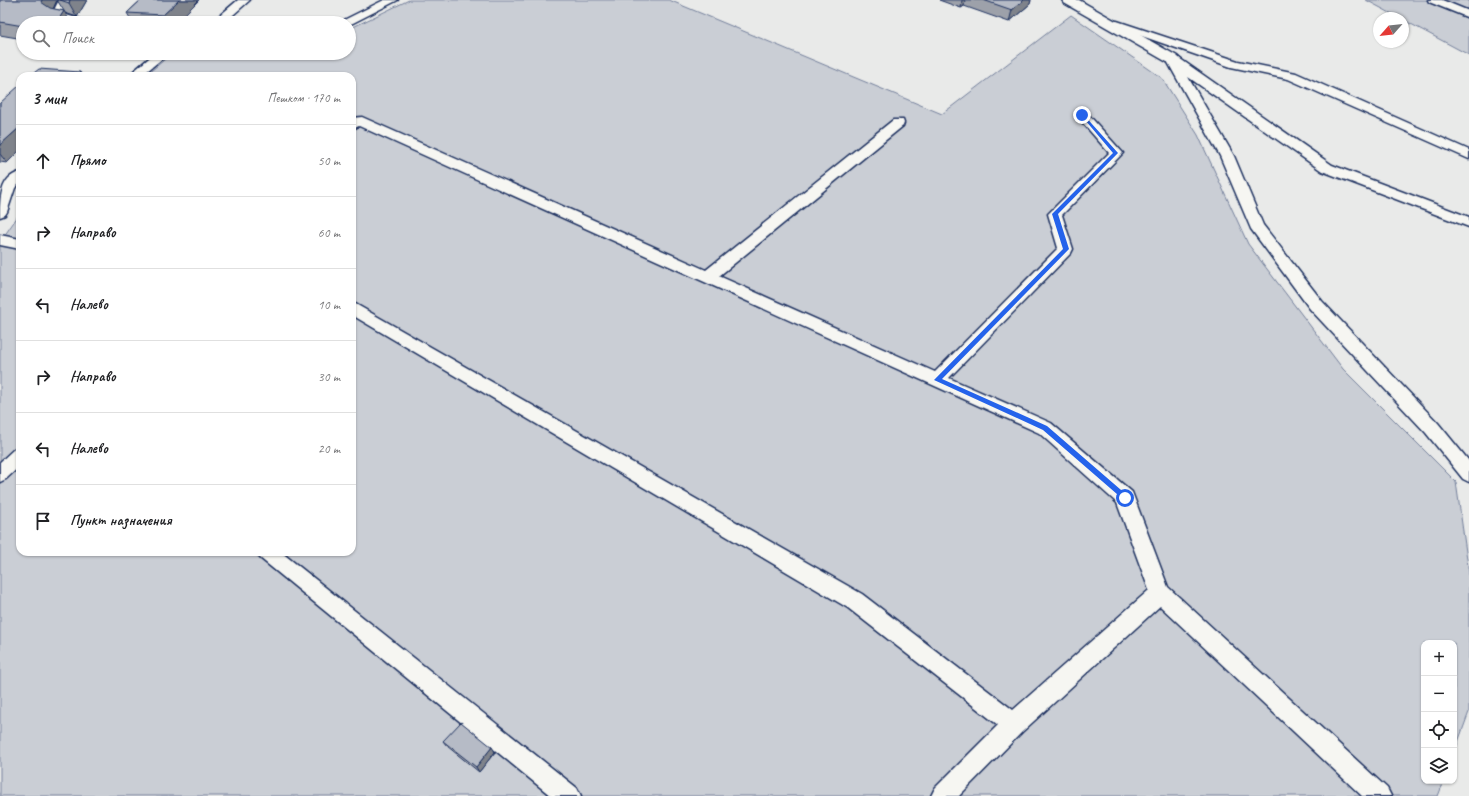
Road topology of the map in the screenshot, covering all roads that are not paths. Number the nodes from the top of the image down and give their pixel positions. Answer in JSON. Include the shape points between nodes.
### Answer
{"nodes":[{"id":1,"x":64,"y":0,"type":"edge"},
{"id":2,"x":245,"y":0,"type":"edge"},
{"id":3,"x":394,"y":0,"type":"edge"},
{"id":4,"x":1069,"y":0,"type":"edge"},
{"id":5,"x":1433,"y":0,"type":"edge"},
{"id":6,"x":1469,"y":15,"type":"edge"},
{"id":7,"x":57,"y":16,"type":"edge"},
{"id":8,"x":226,"y":16,"type":"edge"},
{"id":9,"x":356,"y":17,"type":"edge"},
{"id":10,"x":1117,"y":24,"type":"dead end"},
{"id":11,"x":1170,"y":58,"type":"junction"},
{"id":12,"x":149,"y":60,"type":"edge"},
{"id":13,"x":138,"y":72,"type":"edge"},
{"id":14,"x":1082,"y":115,"type":"dead end"},
{"id":15,"x":356,"y":121,"type":"edge"},
{"id":16,"x":898,"y":123,"type":"dead end"},
{"id":17,"x":1469,"y":155,"type":"edge"},
{"id":18,"x":16,"y":180,"type":"edge"},
{"id":19,"x":0,"y":212,"type":"edge"},
{"id":20,"x":1469,"y":222,"type":"edge"},
{"id":21,"x":0,"y":240,"type":"edge"},
{"id":22,"x":16,"y":243,"type":"edge"},
{"id":23,"x":707,"y":277,"type":"junction"},
{"id":24,"x":356,"y":310,"type":"edge"},
{"id":25,"x":937,"y":380,"type":"junction"},
{"id":26,"x":16,"y":458,"type":"edge"},
{"id":27,"x":0,"y":474,"type":"edge"},
{"id":28,"x":1469,"y":474,"type":"edge"},
{"id":29,"x":272,"y":556,"type":"edge"},
{"id":30,"x":1160,"y":593,"type":"junction"},
{"id":31,"x":1014,"y":724,"type":"junction"},
{"id":32,"x":569,"y":796,"type":"edge"},
{"id":33,"x":942,"y":796,"type":"edge"},
{"id":34,"x":1379,"y":796,"type":"edge"}],
"edges":[{"from":1,"to":7,"type":"lane"},
{"from":2,"to":8,"type":"lane"},
{"from":3,"to":9,"type":"lane"},
{"from":4,"to":11,"type":"street"},
{"from":5,"to":6,"type":"lane"},
{"from":10,"to":17,"type":"lane","via":[[1235,64],[1292,76]]},
{"from":11,"to":20,"type":"lane","via":[[1327,168]]},
{"from":11,"to":28,"type":"lane","via":[[1227,156],[1256,226],[1316,306],[1432,428]]},
{"from":12,"to":13,"type":"lane"},
{"from":14,"to":25,"type":"lane","via":[[1116,153],[1055,214],[1066,249]]},
{"from":15,"to":23,"type":"lane"},
{"from":16,"to":23,"type":"lane"},
{"from":18,"to":19,"type":"lane","via":[[9,186]]},
{"from":21,"to":22,"type":"lane"},
{"from":23,"to":25,"type":"lane"},
{"from":24,"to":31,"type":"lane","via":[[855,601]]},
{"from":25,"to":30,"type":"lane","via":[[1045,428],[1125,498]]},
{"from":26,"to":27,"type":"lane"},
{"from":29,"to":32,"type":"lane"},
{"from":30,"to":31,"type":"lane"},
{"from":30,"to":34,"type":"lane"},
{"from":31,"to":33,"type":"lane"}]}
